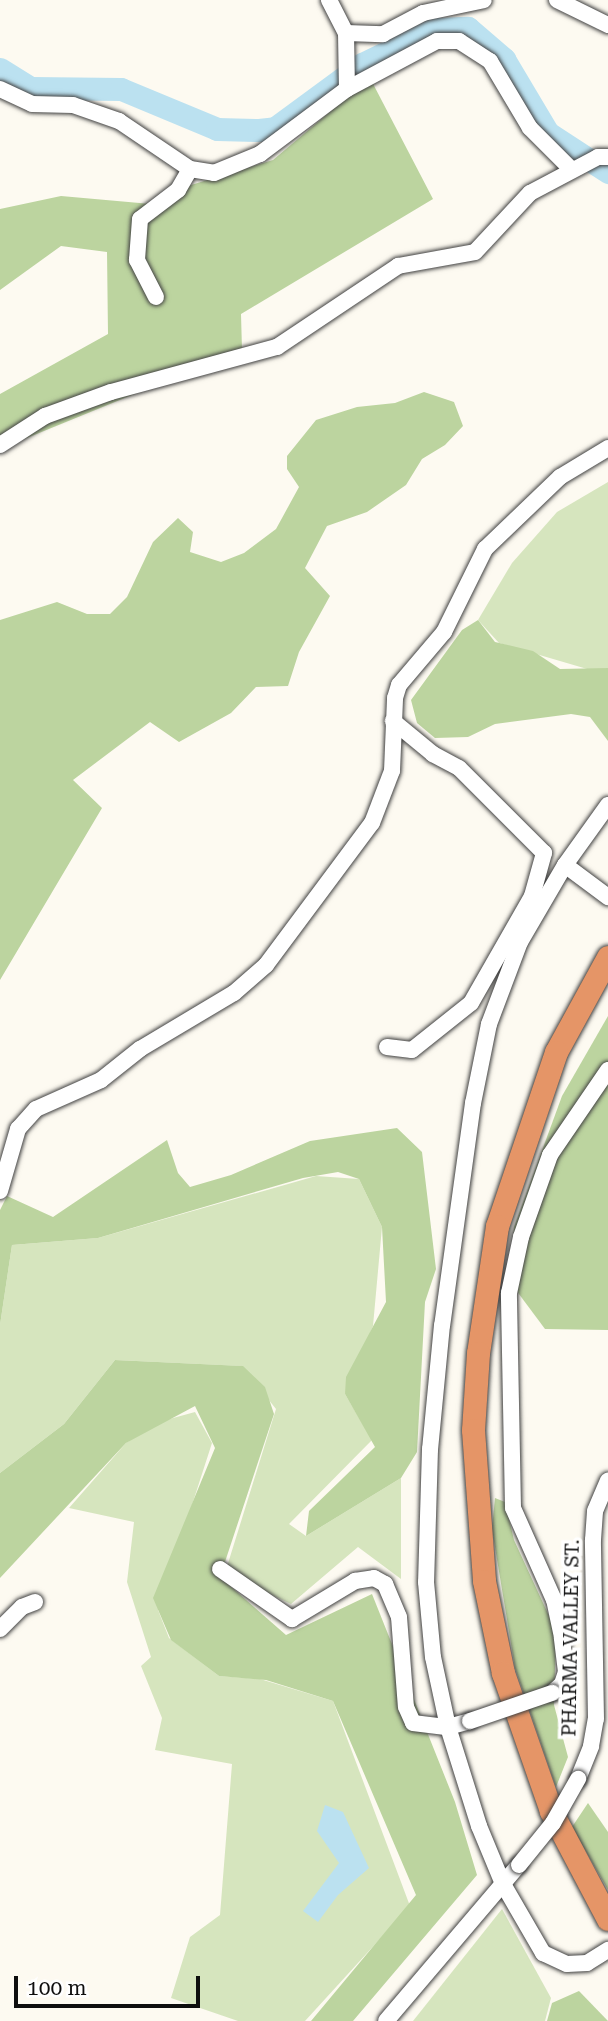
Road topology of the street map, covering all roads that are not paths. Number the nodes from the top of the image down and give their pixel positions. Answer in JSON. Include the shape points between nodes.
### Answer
{"nodes":[{"id":1,"x":329,"y":0,"type":"edge"},
{"id":2,"x":484,"y":0,"type":"edge"},
{"id":3,"x":556,"y":0,"type":"edge"},
{"id":4,"x":608,"y":25,"type":"edge"},
{"id":5,"x":346,"y":33,"type":"junction"},
{"id":6,"x":347,"y":87,"type":"junction"},
{"id":7,"x":0,"y":89,"type":"edge"},
{"id":8,"x":603,"y":157,"type":"edge"},
{"id":9,"x":190,"y":169,"type":"junction"},
{"id":10,"x":574,"y":169,"type":"junction"},
{"id":11,"x":156,"y":297,"type":"dead end"},
{"id":12,"x":0,"y":445,"type":"edge"},
{"id":13,"x":608,"y":448,"type":"edge"},
{"id":14,"x":393,"y":721,"type":"junction"},
{"id":15,"x":608,"y":805,"type":"edge"},
{"id":16,"x":565,"y":865,"type":"junction"},
{"id":17,"x":608,"y":897,"type":"edge"},
{"id":18,"x":538,"y":899,"type":"junction"},
{"id":19,"x":608,"y":957,"type":"edge"},
{"id":20,"x":608,"y":974,"type":"edge"},
{"id":21,"x":387,"y":1047,"type":"dead end"},
{"id":22,"x":608,"y":1070,"type":"edge"},
{"id":23,"x":0,"y":1191,"type":"edge"},
{"id":24,"x":608,"y":1481,"type":"edge"},
{"id":25,"x":220,"y":1569,"type":"dead end"},
{"id":26,"x":35,"y":1602,"type":"dead end"},
{"id":27,"x":0,"y":1629,"type":"edge"},
{"id":28,"x":562,"y":1637,"type":"junction"},
{"id":29,"x":594,"y":1638,"type":"junction"},
{"id":30,"x":448,"y":1727,"type":"junction"},
{"id":31,"x":503,"y":1884,"type":"junction"},
{"id":32,"x":608,"y":1900,"type":"edge"},
{"id":33,"x":608,"y":1919,"type":"edge"},
{"id":34,"x":608,"y":1950,"type":"edge"},
{"id":35,"x":386,"y":2021,"type":"edge"}],
"edges":[{"from":1,"to":5,"type":"street"},
{"from":2,"to":5,"type":"street","via":[[423,13],[383,34]]},
{"from":3,"to":4,"type":"street"},
{"from":5,"to":6,"type":"street"},
{"from":6,"to":9,"type":"street","via":[[260,154],[214,173]]},
{"from":6,"to":10,"type":"street","via":[[437,41],[459,41],[490,61],[530,128]]},
{"from":7,"to":9,"type":"street","via":[[32,104],[73,105],[119,121]]},
{"from":8,"to":10,"type":"street"},
{"from":9,"to":11,"type":"street","via":[[178,190],[140,219],[137,260]]},
{"from":10,"to":12,"type":"street","via":[[530,193],[475,252],[398,266],[277,346],[100,396],[45,416]]},
{"from":13,"to":14,"type":"street","via":[[560,477],[485,549],[444,632],[399,685]]},
{"from":14,"to":18,"type":"street","via":[[433,754],[459,768],[537,843],[544,853]]},
{"from":14,"to":23,"type":"street","via":[[392,771],[372,823],[266,965],[234,993],[140,1049],[101,1080],[36,1109],[18,1129]]},
{"from":15,"to":16,"type":"street"},
{"from":16,"to":17,"type":"street"},
{"from":16,"to":18,"type":"street"},
{"from":18,"to":21,"type":"street","via":[[471,1003],[412,1050]]},
{"from":18,"to":30,"type":"street","via":[[489,1024],[473,1103],[442,1325],[430,1449],[426,1582],[433,1657]]},
{"from":19,"to":33,"type":"highway","via":[[551,1065],[497,1226],[478,1353],[473,1430],[484,1581],[503,1673],[551,1811]]},
{"from":20,"to":32,"type":"highway","via":[[542,1107],[504,1228],[485,1354],[481,1433],[490,1581],[509,1671],[530,1742],[556,1806]]},
{"from":22,"to":28,"type":"street","via":[[550,1155],[521,1237],[509,1293],[513,1508],[554,1600]]},
{"from":24,"to":29,"type":"street","name":"PHARMA VALLEY ST.","via":[[594,1520]]},
{"from":25,"to":30,"type":"street","via":[[292,1619],[355,1580],[374,1578],[385,1584],[399,1617],[413,1723]]},
{"from":26,"to":27,"type":"street","via":[[22,1607]]},
{"from":28,"to":29,"type":"street"},
{"from":28,"to":30,"type":"street","bridge":true,"via":[[566,1672],[552,1693]]},
{"from":29,"to":31,"type":"street","name":"PHARMA VALLEY ST.","bridge":true,"via":[[596,1718],[591,1746],[553,1823]]},
{"from":30,"to":31,"type":"street"},
{"from":31,"to":34,"type":"street","via":[[543,1954],[567,1964],[587,1963]]},
{"from":31,"to":35,"type":"street","name":"PHARMA VALLEY ST."}]}
